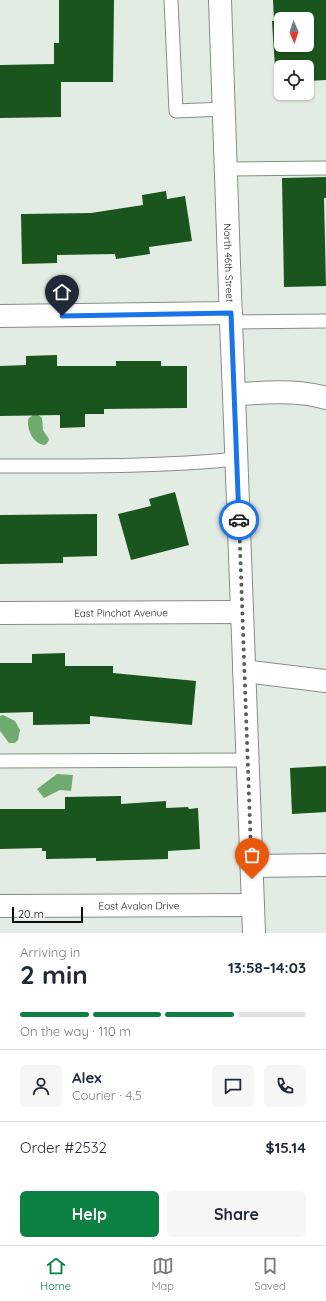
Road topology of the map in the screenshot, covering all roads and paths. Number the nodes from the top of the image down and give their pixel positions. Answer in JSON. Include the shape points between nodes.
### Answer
{"nodes":[{"id":1,"x":171,"y":0,"type":"edge"},
{"id":2,"x":220,"y":0,"type":"edge"},
{"id":3,"x":224,"y":109,"type":"junction"},
{"id":4,"x":326,"y":168,"type":"edge"},
{"id":5,"x":227,"y":169,"type":"junction"},
{"id":6,"x":0,"y":316,"type":"edge"},
{"id":7,"x":231,"y":318,"type":"junction"},
{"id":8,"x":326,"y":322,"type":"edge"},
{"id":9,"x":234,"y":395,"type":"junction"},
{"id":10,"x":326,"y":398,"type":"edge"},
{"id":11,"x":237,"y":459,"type":"junction"},
{"id":12,"x":0,"y":466,"type":"edge"},
{"id":13,"x":242,"y":612,"type":"junction"},
{"id":14,"x":0,"y":613,"type":"edge"},
{"id":15,"x":244,"y":672,"type":"junction"},
{"id":16,"x":326,"y":681,"type":"edge"},
{"id":17,"x":0,"y":760,"type":"edge"},
{"id":18,"x":248,"y":760,"type":"junction"},
{"id":19,"x":326,"y":865,"type":"edge"},
{"id":20,"x":252,"y":866,"type":"junction"},
{"id":21,"x":253,"y":905,"type":"junction"},
{"id":22,"x":0,"y":906,"type":"edge"},
{"id":23,"x":254,"y":933,"type":"edge"}],
"edges":[{"from":1,"to":3,"type":"lane","via":[[176,111]]},
{"from":2,"to":3,"type":"street","name":"North 46th Street"},
{"from":3,"to":5,"type":"street","name":"North 46th Street"},
{"from":4,"to":5,"type":"lane"},
{"from":5,"to":7,"type":"street","name":"North 46th Street"},
{"from":6,"to":7,"type":"street"},
{"from":7,"to":8,"type":"lane"},
{"from":7,"to":9,"type":"street","name":"North 46th Street"},
{"from":9,"to":10,"type":"street","via":[[256,392],[313,394]]},
{"from":9,"to":11,"type":"street","name":"North 46th Street"},
{"from":11,"to":12,"type":"lane","via":[[153,465]]},
{"from":11,"to":13,"type":"street","name":"North 46th Street"},
{"from":13,"to":14,"type":"street","name":"East Pinchot Avenue"},
{"from":13,"to":15,"type":"street","name":"North 46th Street"},
{"from":15,"to":16,"type":"street"},
{"from":15,"to":18,"type":"street","name":"North 46th Street"},
{"from":17,"to":18,"type":"lane"},
{"from":18,"to":20,"type":"street","name":"North 46th Street"},
{"from":19,"to":20,"type":"street"},
{"from":20,"to":21,"type":"street","name":"North 46th Street"},
{"from":21,"to":22,"type":"street","name":"East Avalon Drive"},
{"from":21,"to":23,"type":"street","name":"North 46th Street"}]}
